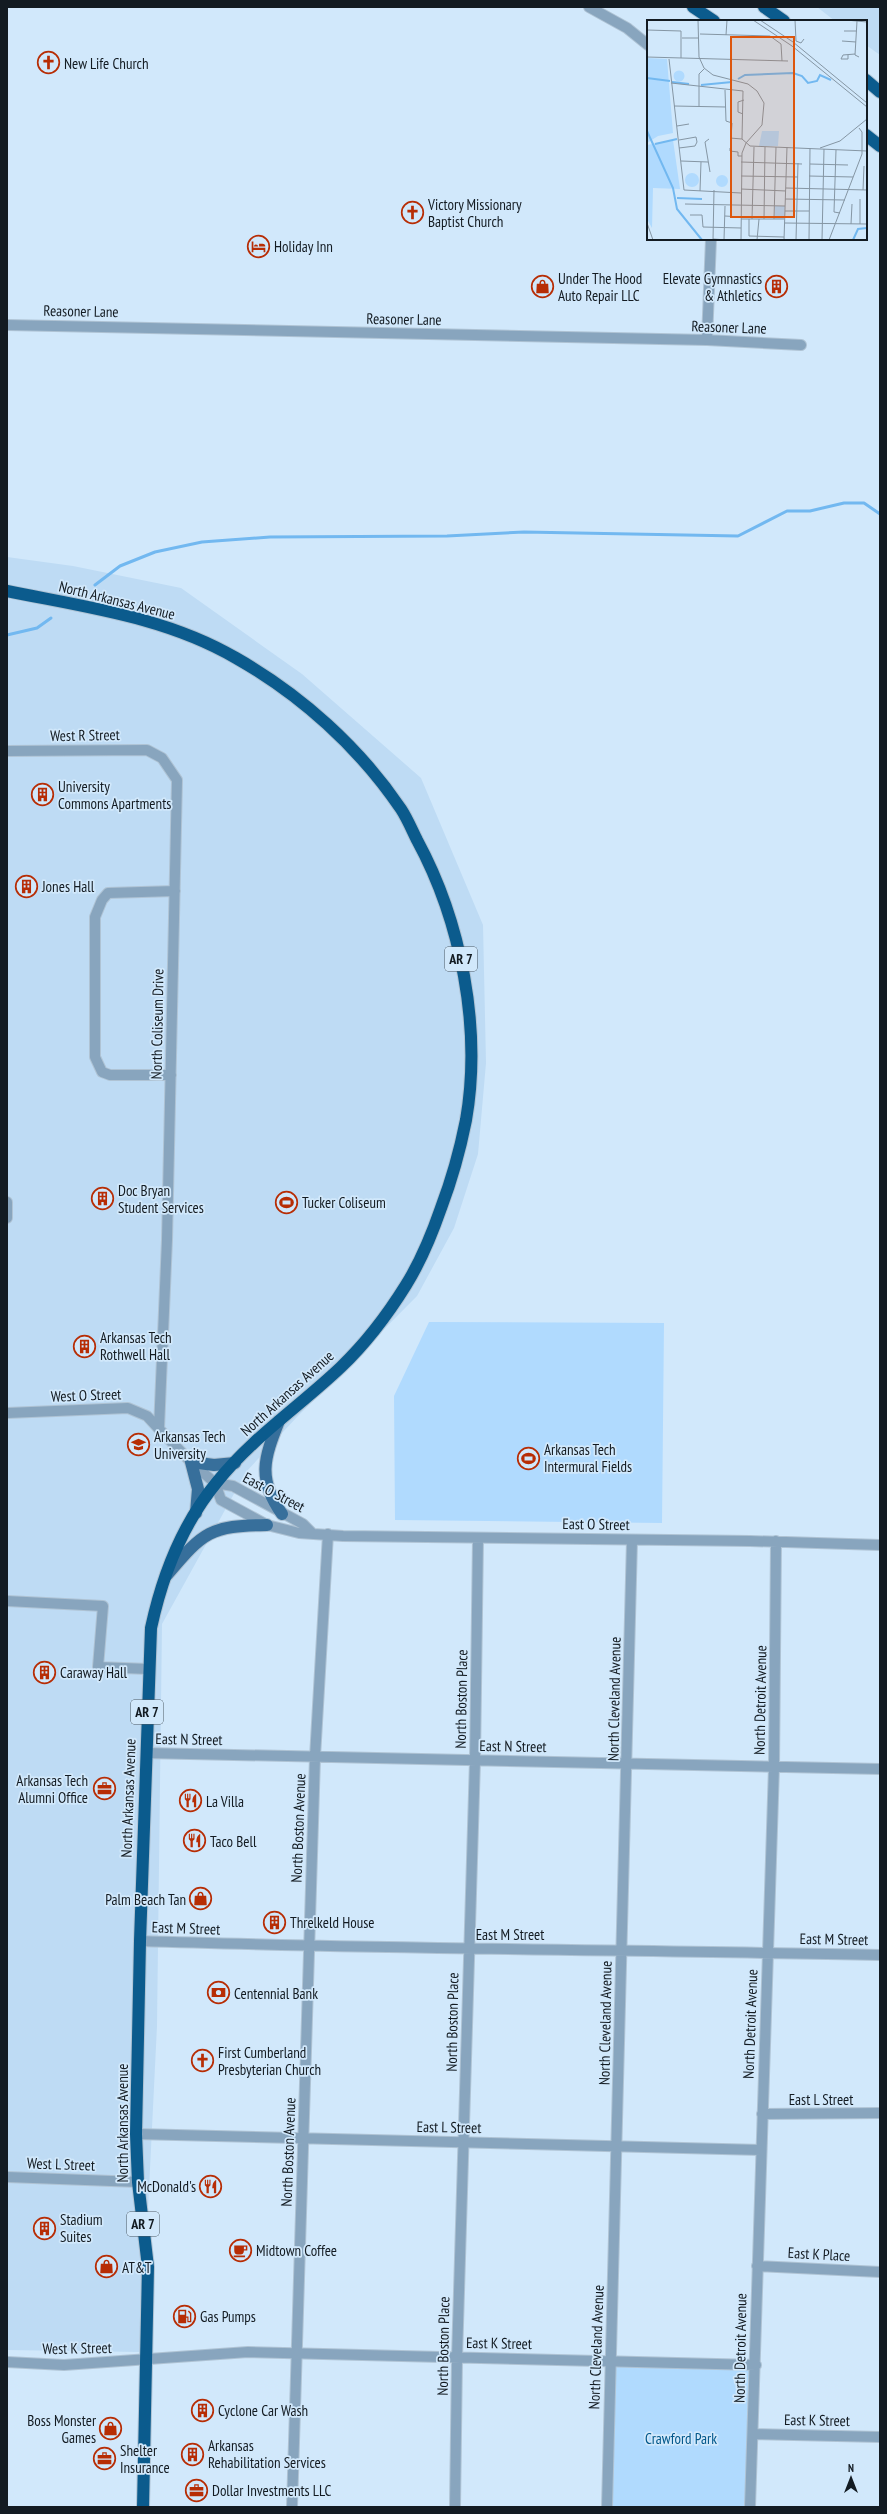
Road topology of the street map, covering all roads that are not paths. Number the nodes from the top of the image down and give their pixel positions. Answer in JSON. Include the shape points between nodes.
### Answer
{"nodes":[{"id":1,"x":589,"y":7,"type":"edge"},
{"id":2,"x":693,"y":7,"type":"edge"},
{"id":3,"x":764,"y":7,"type":"edge"},
{"id":4,"x":712,"y":20,"type":"edge"},
{"id":5,"x":783,"y":20,"type":"edge"},
{"id":6,"x":647,"y":44,"type":"edge"},
{"id":7,"x":867,"y":81,"type":"edge"},
{"id":8,"x":880,"y":92,"type":"edge"},
{"id":9,"x":867,"y":136,"type":"edge"},
{"id":10,"x":880,"y":146,"type":"edge"},
{"id":11,"x":711,"y":240,"type":"edge"},
{"id":12,"x":7,"y":325,"type":"edge"},
{"id":13,"x":707,"y":340,"type":"junction"},
{"id":14,"x":801,"y":345,"type":"dead end"},
{"id":15,"x":7,"y":591,"type":"edge"},
{"id":16,"x":7,"y":751,"type":"edge"},
{"id":17,"x":162,"y":758,"type":"joint"},
{"id":18,"x":175,"y":891,"type":"junction"},
{"id":19,"x":171,"y":1075,"type":"junction"},
{"id":20,"x":8,"y":1202,"type":"edge"},
{"id":21,"x":7,"y":1218,"type":"edge"},
{"id":22,"x":7,"y":1413,"type":"edge"},
{"id":23,"x":280,"y":1420,"type":"junction"},
{"id":24,"x":159,"y":1429,"type":"junction"},
{"id":25,"x":191,"y":1462,"type":"junction"},
{"id":26,"x":235,"y":1463,"type":"junction"},
{"id":27,"x":215,"y":1483,"type":"junction"},
{"id":28,"x":196,"y":1513,"type":"junction"},
{"id":29,"x":282,"y":1514,"type":"junction"},
{"id":30,"x":267,"y":1524,"type":"junction"},
{"id":31,"x":311,"y":1532,"type":"junction"},
{"id":32,"x":328,"y":1534,"type":"junction"},
{"id":33,"x":478,"y":1538,"type":"junction"},
{"id":34,"x":632,"y":1540,"type":"junction"},
{"id":35,"x":776,"y":1541,"type":"junction"},
{"id":36,"x":880,"y":1545,"type":"edge"},
{"id":37,"x":164,"y":1579,"type":"junction"},
{"id":38,"x":7,"y":1602,"type":"edge"},
{"id":39,"x":148,"y":1669,"type":"junction"},
{"id":40,"x":146,"y":1753,"type":"junction"},
{"id":41,"x":315,"y":1757,"type":"junction"},
{"id":42,"x":475,"y":1760,"type":"junction"},
{"id":43,"x":627,"y":1764,"type":"junction"},
{"id":44,"x":774,"y":1767,"type":"junction"},
{"id":45,"x":880,"y":1770,"type":"edge"},
{"id":46,"x":140,"y":1941,"type":"junction"},
{"id":47,"x":309,"y":1947,"type":"junction"},
{"id":48,"x":468,"y":1949,"type":"junction"},
{"id":49,"x":622,"y":1950,"type":"junction"},
{"id":50,"x":768,"y":1953,"type":"junction"},
{"id":51,"x":880,"y":1955,"type":"edge"},
{"id":52,"x":762,"y":2114,"type":"junction"},
{"id":53,"x":880,"y":2114,"type":"edge"},
{"id":54,"x":136,"y":2134,"type":"junction"},
{"id":55,"x":303,"y":2139,"type":"junction"},
{"id":56,"x":464,"y":2143,"type":"junction"},
{"id":57,"x":617,"y":2146,"type":"junction"},
{"id":58,"x":762,"y":2150,"type":"junction"},
{"id":59,"x":7,"y":2177,"type":"edge"},
{"id":60,"x":138,"y":2182,"type":"junction"},
{"id":61,"x":757,"y":2266,"type":"junction"},
{"id":62,"x":880,"y":2272,"type":"edge"},
{"id":63,"x":296,"y":2353,"type":"junction"},
{"id":64,"x":457,"y":2358,"type":"junction"},
{"id":65,"x":610,"y":2360,"type":"junction"},
{"id":66,"x":147,"y":2361,"type":"junction"},
{"id":67,"x":7,"y":2362,"type":"edge"},
{"id":68,"x":756,"y":2365,"type":"junction"},
{"id":69,"x":753,"y":2434,"type":"junction"},
{"id":70,"x":880,"y":2437,"type":"edge"},
{"id":71,"x":144,"y":2507,"type":"edge"},
{"id":72,"x":292,"y":2507,"type":"edge"},
{"id":73,"x":455,"y":2507,"type":"edge"},
{"id":74,"x":607,"y":2507,"type":"edge"},
{"id":75,"x":750,"y":2507,"type":"edge"}],
"edges":[{"from":1,"to":6,"type":"street","via":[[627,28]]},
{"from":2,"to":4,"type":"highway"},
{"from":3,"to":5,"type":"highway"},
{"from":7,"to":8,"type":"highway"},
{"from":9,"to":10,"type":"highway"},
{"from":11,"to":13,"type":"street"},
{"from":12,"to":13,"type":"street","name":"Reasoner Lane"},
{"from":13,"to":14,"type":"street","name":"Reasoner Lane"},
{"from":15,"to":23,"type":"highway","name":"North Arkansas Avenue","number":"AR 7","via":[[127,615],[181,632],[252,667],[324,720],[363,760],[402,810],[432,868],[455,928],[466,990],[471,1053],[467,1117],[453,1175],[433,1231],[415,1268],[372,1334],[343,1366]]},
{"from":16,"to":17,"type":"street","name":"West R Street","via":[[139,749]]},
{"from":17,"to":18,"type":"street","name":"North Coliseum Drive","via":[[177,780]]},
{"from":18,"to":19,"type":"street","name":"North Coliseum Drive"},
{"from":18,"to":19,"type":"street","via":[[108,893],[95,917],[95,1058],[102,1072],[110,1075]]},
{"from":19,"to":24,"type":"street","name":"North Coliseum Drive"},
{"from":20,"to":21,"type":"street"},
{"from":22,"to":24,"type":"street","name":"West O Street","via":[[128,1408],[147,1416]]},
{"from":23,"to":26,"type":"highway","name":"North Arkansas Avenue","number":"AR 7"},
{"from":23,"to":29,"type":"main road","via":[[267,1452],[265,1469],[269,1491]]},
{"from":24,"to":25,"type":"street","name":"West O Street"},
{"from":25,"to":26,"type":"main road","via":[[214,1465]]},
{"from":25,"to":27,"type":"street","name":"West O Street"},
{"from":25,"to":28,"type":"main road","via":[[198,1489]]},
{"from":26,"to":27,"type":"highway","name":"North Arkansas Avenue","number":"AR 7"},
{"from":27,"to":28,"type":"highway","name":"North Arkansas Avenue","number":"AR 7"},
{"from":27,"to":29,"type":"street","name":"East O Street","via":[[233,1486]]},
{"from":27,"to":30,"type":"street","name":"East O Street","via":[[221,1500]]},
{"from":28,"to":37,"type":"highway","name":"North Arkansas Avenue","number":"AR 7"},
{"from":29,"to":31,"type":"street","name":"East O Street","via":[[303,1524]]},
{"from":30,"to":31,"type":"street","name":"East O Street","via":[[299,1532]]},
{"from":30,"to":37,"type":"main road","via":[[233,1525],[210,1533],[189,1549]]},
{"from":31,"to":32,"type":"street","name":"East O Street"},
{"from":32,"to":33,"type":"street","name":"East O Street"},
{"from":32,"to":41,"type":"street","name":"North Boston Avenue"},
{"from":33,"to":34,"type":"street","name":"East O Street"},
{"from":33,"to":42,"type":"street","name":"North Boston Place"},
{"from":34,"to":35,"type":"street","name":"East O Street"},
{"from":34,"to":43,"type":"street","name":"North Cleveland Avenue"},
{"from":35,"to":36,"type":"street","name":"East O Street"},
{"from":35,"to":44,"type":"street","name":"North Detroit Avenue"},
{"from":37,"to":39,"type":"highway","name":"North Arkansas Avenue","number":"AR 7","via":[[151,1628]]},
{"from":38,"to":39,"type":"street","via":[[103,1606],[98,1666]]},
{"from":39,"to":40,"type":"highway","name":"North Arkansas Avenue","number":"AR 7"},
{"from":40,"to":41,"type":"street","name":"East N Street"},
{"from":40,"to":46,"type":"highway","name":"North Arkansas Avenue","number":"AR 7"},
{"from":41,"to":42,"type":"street","name":"East N Street"},
{"from":41,"to":47,"type":"street","name":"North Boston Avenue"},
{"from":42,"to":43,"type":"street","name":"East N Street"},
{"from":42,"to":48,"type":"street","name":"North Boston Place"},
{"from":43,"to":44,"type":"street","name":"East N Street"},
{"from":43,"to":49,"type":"street","name":"North Cleveland Avenue"},
{"from":44,"to":45,"type":"street","name":"East N Street"},
{"from":44,"to":50,"type":"street","name":"North Detroit Avenue"},
{"from":46,"to":47,"type":"street","name":"East M Street"},
{"from":46,"to":54,"type":"highway","name":"North Arkansas Avenue","number":"AR 7"},
{"from":47,"to":48,"type":"street","name":"East M Street"},
{"from":47,"to":55,"type":"street","name":"North Boston Avenue"},
{"from":48,"to":49,"type":"street","name":"East M Street"},
{"from":48,"to":56,"type":"street","name":"North Boston Place"},
{"from":49,"to":50,"type":"street","name":"East M Street"},
{"from":49,"to":57,"type":"street","name":"North Cleveland Avenue"},
{"from":50,"to":51,"type":"street","name":"East M Street"},
{"from":50,"to":52,"type":"street","name":"North Detroit Avenue"},
{"from":52,"to":53,"type":"street","name":"East L Street"},
{"from":52,"to":58,"type":"street","name":"North Detroit Avenue"},
{"from":54,"to":55,"type":"street","name":"East L Street"},
{"from":54,"to":60,"type":"highway","name":"North Arkansas Avenue","number":"AR 7"},
{"from":55,"to":56,"type":"street","name":"East L Street"},
{"from":55,"to":63,"type":"street","name":"North Boston Avenue"},
{"from":56,"to":57,"type":"street","name":"East L Street"},
{"from":56,"to":64,"type":"street","name":"North Boston Place"},
{"from":57,"to":58,"type":"street","name":"East L Street"},
{"from":57,"to":65,"type":"street","name":"North Cleveland Avenue"},
{"from":58,"to":61,"type":"street","name":"North Detroit Avenue"},
{"from":59,"to":60,"type":"street","name":"West L Street"},
{"from":60,"to":66,"type":"highway","name":"North Arkansas Avenue","number":"AR 7","via":[[148,2267]]},
{"from":61,"to":62,"type":"street","name":"East K Place"},
{"from":61,"to":68,"type":"street","name":"North Detroit Avenue"},
{"from":63,"to":64,"type":"street","name":"East K Street"},
{"from":63,"to":66,"type":"street","name":"East K Street","via":[[248,2352]]},
{"from":63,"to":72,"type":"street","name":"North Boston Avenue"},
{"from":64,"to":65,"type":"street","name":"East K Street"},
{"from":64,"to":73,"type":"street","name":"North Boston Place"},
{"from":65,"to":68,"type":"street","name":"East K Street"},
{"from":65,"to":74,"type":"street","name":"North Cleveland Avenue"},
{"from":66,"to":67,"type":"street","name":"West K Street","via":[[64,2365]]},
{"from":66,"to":71,"type":"highway","name":"North Arkansas Avenue","number":"AR 7"},
{"from":68,"to":69,"type":"street","name":"North Detroit Avenue"},
{"from":69,"to":70,"type":"street","name":"East K Street"},
{"from":69,"to":75,"type":"street","name":"North Detroit Avenue"}]}
